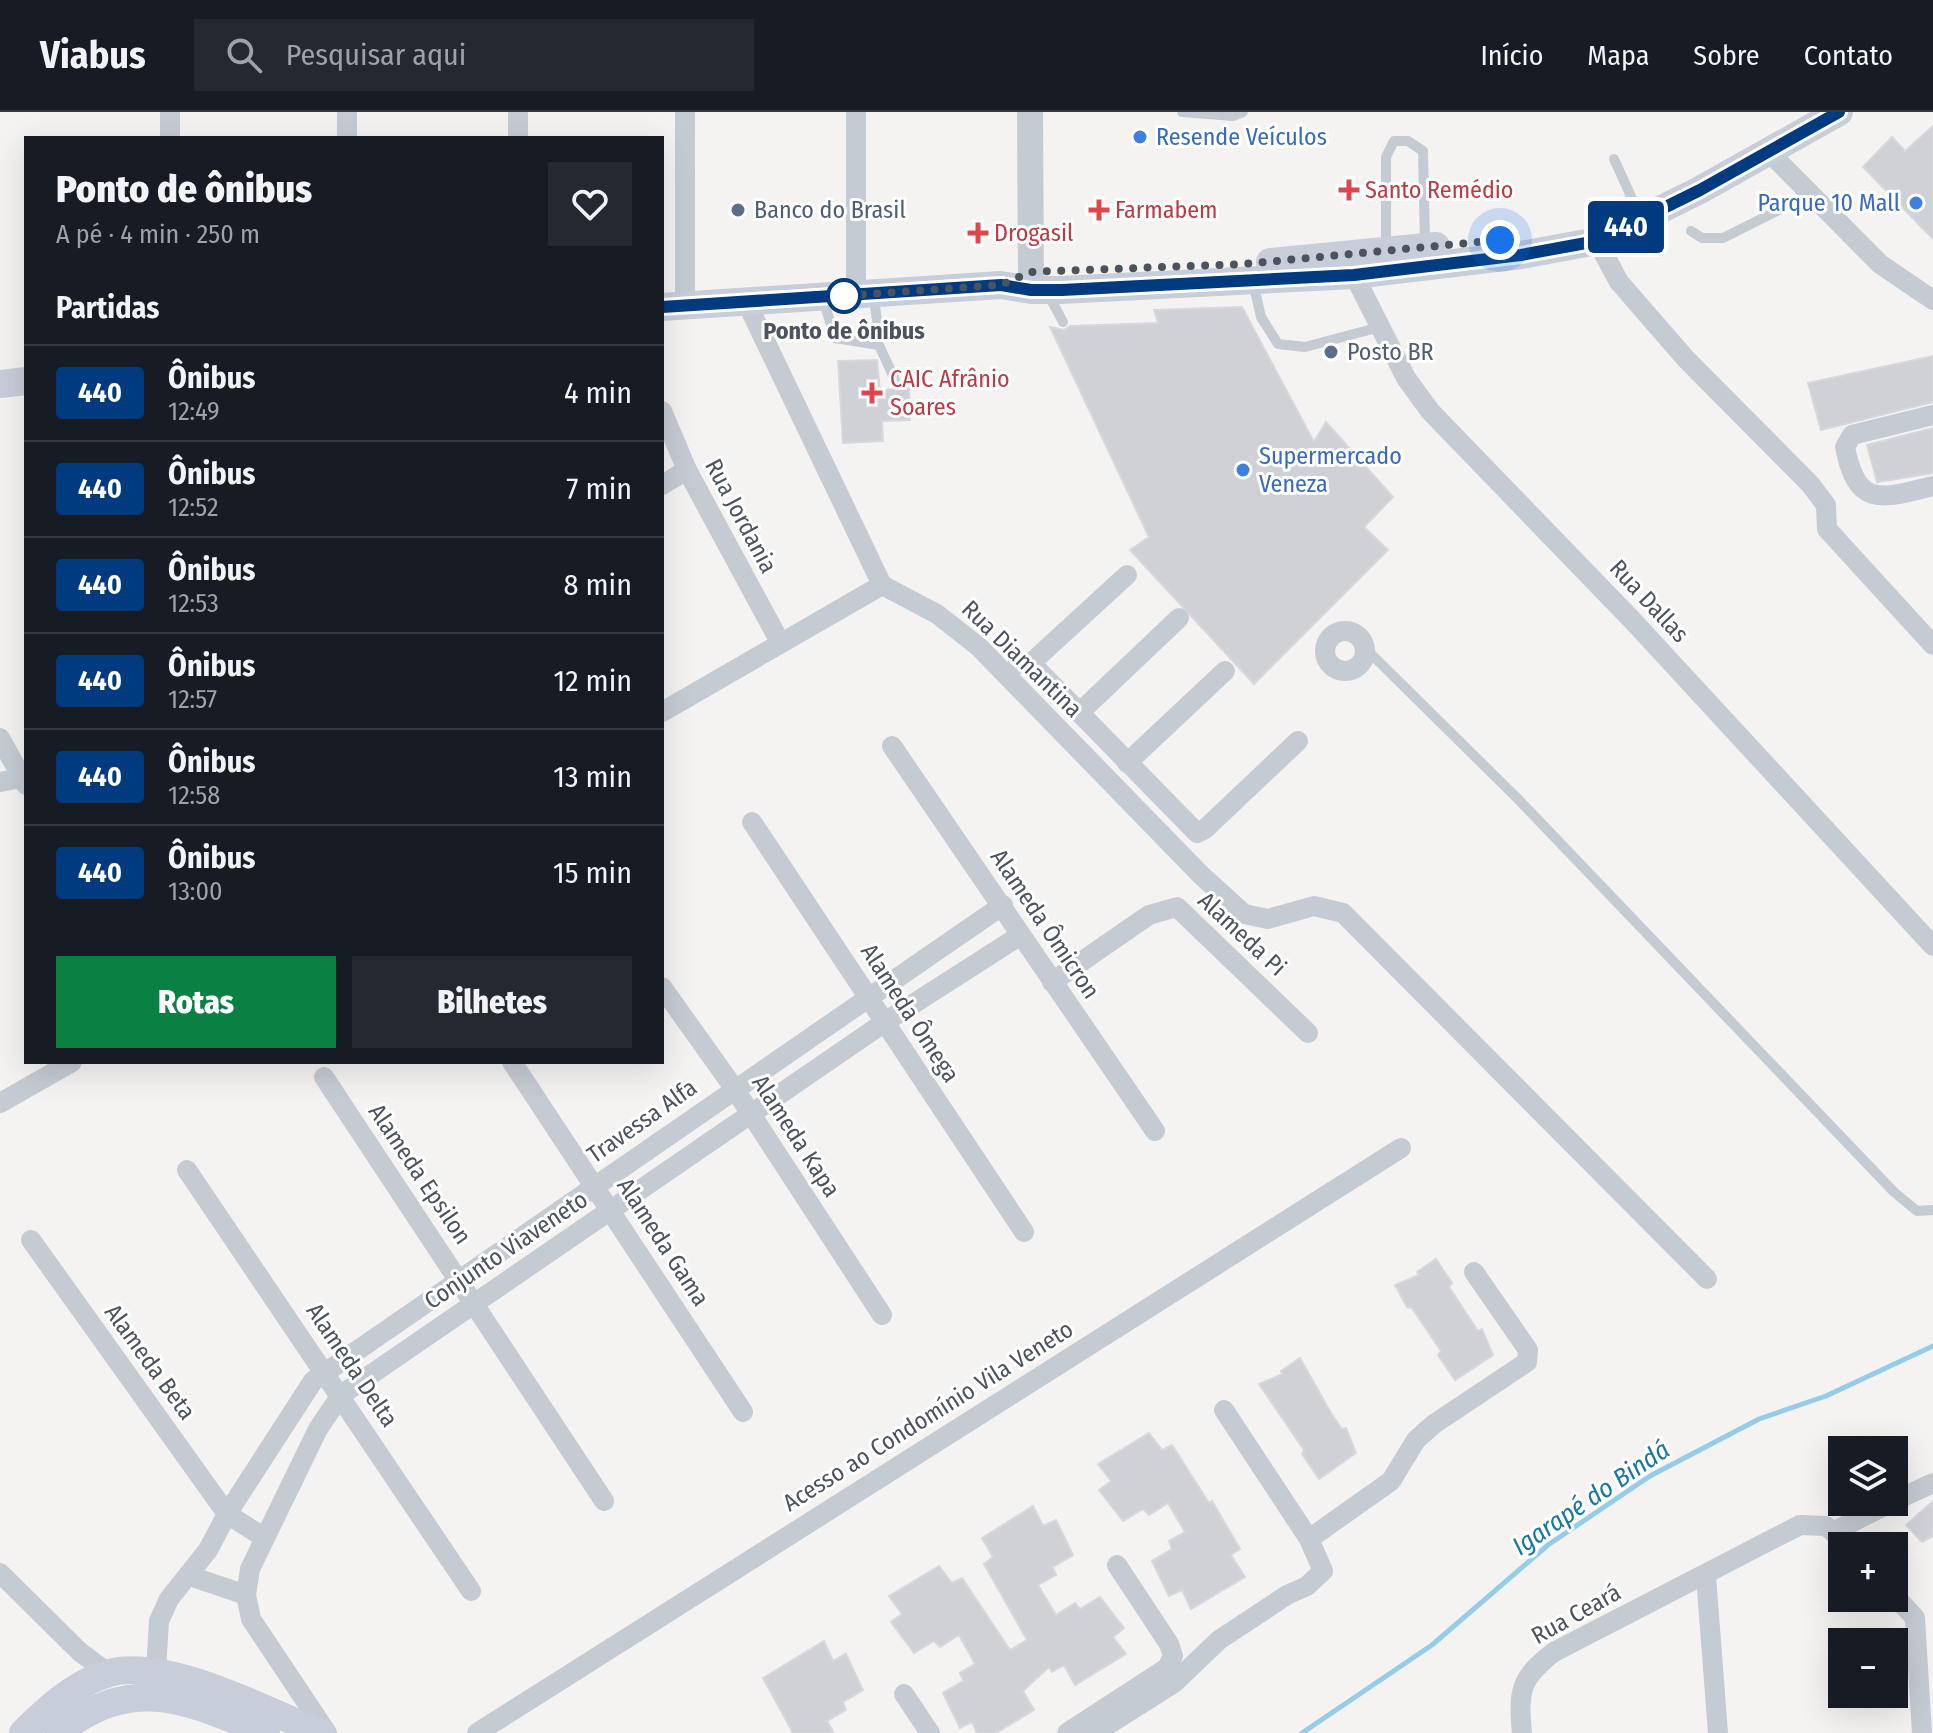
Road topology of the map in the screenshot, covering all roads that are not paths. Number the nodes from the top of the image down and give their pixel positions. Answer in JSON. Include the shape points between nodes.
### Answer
{"nodes":[{"id":1,"x":170,"y":112,"type":"edge"},
{"id":2,"x":347,"y":112,"type":"edge"},
{"id":3,"x":518,"y":112,"type":"edge"},
{"id":4,"x":685,"y":112,"type":"edge"},
{"id":5,"x":856,"y":112,"type":"edge"},
{"id":6,"x":1030,"y":112,"type":"edge"},
{"id":7,"x":1182,"y":112,"type":"edge"},
{"id":8,"x":1243,"y":112,"type":"edge"},
{"id":9,"x":1801,"y":112,"type":"edge"},
{"id":10,"x":1839,"y":112,"type":"edge"},
{"id":11,"x":170,"y":136,"type":"edge"},
{"id":12,"x":347,"y":136,"type":"edge"},
{"id":13,"x":518,"y":136,"type":"edge"},
{"id":14,"x":1767,"y":150,"type":"junction"},
{"id":15,"x":1614,"y":159,"type":"dead end"},
{"id":16,"x":1811,"y":194,"type":"junction"},
{"id":17,"x":1634,"y":203,"type":"junction"},
{"id":18,"x":1691,"y":231,"type":"dead end"},
{"id":19,"x":1597,"y":241,"type":"junction"},
{"id":20,"x":1425,"y":247,"type":"junction"},
{"id":21,"x":1386,"y":251,"type":"junction"},
{"id":22,"x":1354,"y":275,"type":"junction"},
{"id":23,"x":1253,"y":282,"type":"junction"},
{"id":24,"x":1036,"y":284,"type":"junction"},
{"id":25,"x":864,"y":295,"type":"junction"},
{"id":26,"x":823,"y":297,"type":"junction"},
{"id":27,"x":1933,"y":300,"type":"edge"},
{"id":28,"x":746,"y":301,"type":"junction"},
{"id":29,"x":674,"y":306,"type":"edge"},
{"id":30,"x":1063,"y":322,"type":"dead end"},
{"id":31,"x":1380,"y":327,"type":"junction"},
{"id":32,"x":874,"y":342,"type":"junction"},
{"id":33,"x":895,"y":380,"type":"dead end"},
{"id":34,"x":24,"y":381,"type":"edge"},
{"id":35,"x":0,"y":384,"type":"edge"},
{"id":36,"x":1933,"y":415,"type":"edge"},
{"id":37,"x":664,"y":416,"type":"edge"},
{"id":38,"x":687,"y":470,"type":"junction"},
{"id":39,"x":664,"y":484,"type":"edge"},
{"id":40,"x":1933,"y":486,"type":"edge"},
{"id":41,"x":1127,"y":575,"type":"dead end"},
{"id":42,"x":882,"y":585,"type":"junction"},
{"id":43,"x":1179,"y":618,"type":"dead end"},
{"id":44,"x":780,"y":642,"type":"junction"},
{"id":45,"x":1933,"y":645,"type":"edge"},
{"id":46,"x":1365,"y":648,"type":"dead end"},
{"id":47,"x":1031,"y":663,"type":"junction"},
{"id":48,"x":1225,"y":671,"type":"dead end"},
{"id":49,"x":1003,"y":673,"type":"junction"},
{"id":50,"x":664,"y":711,"type":"edge"},
{"id":51,"x":1079,"y":713,"type":"junction"},
{"id":52,"x":0,"y":738,"type":"edge"},
{"id":53,"x":1298,"y":741,"type":"dead end"},
{"id":54,"x":892,"y":746,"type":"dead end"},
{"id":55,"x":1127,"y":763,"type":"junction"},
{"id":56,"x":0,"y":782,"type":"edge"},
{"id":57,"x":24,"y":782,"type":"edge"},
{"id":58,"x":752,"y":822,"type":"dead end"},
{"id":59,"x":1003,"y":905,"type":"junction"},
{"id":60,"x":1021,"y":935,"type":"junction"},
{"id":61,"x":1933,"y":946,"type":"edge"},
{"id":62,"x":1052,"y":982,"type":"junction"},
{"id":63,"x":664,"y":990,"type":"edge"},
{"id":64,"x":868,"y":996,"type":"junction"},
{"id":65,"x":885,"y":1022,"type":"junction"},
{"id":66,"x":1308,"y":1033,"type":"dead end"},
{"id":67,"x":68,"y":1064,"type":"edge"},
{"id":68,"x":513,"y":1064,"type":"edge"},
{"id":69,"x":324,"y":1077,"type":"dead end"},
{"id":70,"x":734,"y":1088,"type":"junction"},
{"id":71,"x":0,"y":1103,"type":"edge"},
{"id":72,"x":750,"y":1114,"type":"junction"},
{"id":73,"x":1155,"y":1131,"type":"dead end"},
{"id":74,"x":1401,"y":1148,"type":"dead end"},
{"id":75,"x":187,"y":1170,"type":"dead end"},
{"id":76,"x":595,"y":1186,"type":"junction"},
{"id":77,"x":611,"y":1210,"type":"junction"},
{"id":78,"x":1933,"y":1210,"type":"edge"},
{"id":79,"x":1024,"y":1232,"type":"dead end"},
{"id":80,"x":31,"y":1240,"type":"dead end"},
{"id":81,"x":1474,"y":1272,"type":"dead end"},
{"id":82,"x":459,"y":1278,"type":"junction"},
{"id":83,"x":1707,"y":1279,"type":"dead end"},
{"id":84,"x":475,"y":1302,"type":"junction"},
{"id":85,"x":882,"y":1315,"type":"dead end"},
{"id":86,"x":325,"y":1372,"type":"junction"},
{"id":87,"x":341,"y":1395,"type":"junction"},
{"id":88,"x":1224,"y":1410,"type":"dead end"},
{"id":89,"x":743,"y":1412,"type":"dead end"},
{"id":90,"x":262,"y":1462,"type":"junction"},
{"id":91,"x":295,"y":1476,"type":"junction"},
{"id":92,"x":1933,"y":1483,"type":"edge"},
{"id":93,"x":1908,"y":1495,"type":"edge"},
{"id":94,"x":604,"y":1501,"type":"dead end"},
{"id":95,"x":227,"y":1514,"type":"junction"},
{"id":96,"x":1874,"y":1516,"type":"edge"},
{"id":97,"x":1833,"y":1532,"type":"edge"},
{"id":98,"x":1852,"y":1532,"type":"edge"},
{"id":99,"x":265,"y":1538,"type":"junction"},
{"id":100,"x":1309,"y":1539,"type":"junction"},
{"id":101,"x":1117,"y":1565,"type":"dead end"},
{"id":102,"x":0,"y":1573,"type":"edge"},
{"id":103,"x":190,"y":1576,"type":"junction"},
{"id":104,"x":1706,"y":1576,"type":"junction"},
{"id":105,"x":471,"y":1591,"type":"dead end"},
{"id":106,"x":246,"y":1595,"type":"junction"},
{"id":107,"x":1908,"y":1610,"type":"edge"},
{"id":108,"x":1915,"y":1618,"type":"junction"},
{"id":109,"x":1933,"y":1637,"type":"edge"},
{"id":110,"x":156,"y":1671,"type":"junction"},
{"id":111,"x":108,"y":1673,"type":"junction"},
{"id":112,"x":904,"y":1694,"type":"dead end"},
{"id":113,"x":481,"y":1732,"type":"edge"},
{"id":114,"x":23,"y":1733,"type":"edge"},
{"id":115,"x":58,"y":1733,"type":"edge"},
{"id":116,"x":266,"y":1733,"type":"edge"},
{"id":117,"x":321,"y":1733,"type":"edge"},
{"id":118,"x":327,"y":1733,"type":"edge"},
{"id":119,"x":930,"y":1733,"type":"edge"},
{"id":120,"x":1067,"y":1733,"type":"edge"},
{"id":121,"x":1095,"y":1733,"type":"edge"},
{"id":122,"x":1522,"y":1733,"type":"edge"},
{"id":123,"x":1718,"y":1733,"type":"edge"},
{"id":124,"x":1922,"y":1733,"type":"edge"}],
"edges":[{"from":1,"to":11,"type":"street"},
{"from":2,"to":12,"type":"street"},
{"from":3,"to":13,"type":"street"},
{"from":4,"to":29,"type":"street"},
{"from":5,"to":25,"type":"street"},
{"from":6,"to":24,"type":"street"},
{"from":7,"to":8,"type":"lane"},
{"from":9,"to":17,"type":"main road"},
{"from":10,"to":14,"type":"main road"},
{"from":14,"to":16,"type":"street"},
{"from":14,"to":19,"type":"main road"},
{"from":15,"to":17,"type":"lane"},
{"from":16,"to":18,"type":"lane","via":[[1723,238],[1702,238]]},
{"from":16,"to":27,"type":"street","via":[[1880,264]]},
{"from":17,"to":20,"type":"main road","via":[[1590,224]]},
{"from":19,"to":22,"type":"main road"},
{"from":19,"to":45,"type":"street","via":[[1619,282],[1686,359],[1810,484],[1826,505],[1827,529]]},
{"from":20,"to":21,"type":"main road"},
{"from":20,"to":21,"type":"lane","via":[[1423,151],[1408,141],[1394,141],[1386,157]]},
{"from":21,"to":24,"type":"main road"},
{"from":22,"to":23,"type":"main road"},
{"from":22,"to":31,"type":"street","name":"Rua Dallas"},
{"from":23,"to":24,"type":"main road"},
{"from":23,"to":31,"type":"lane","via":[[1261,317],[1278,344],[1305,347]]},
{"from":24,"to":25,"type":"main road"},
{"from":24,"to":30,"type":"lane"},
{"from":25,"to":26,"type":"main road"},
{"from":25,"to":32,"type":"lane","via":[[878,326]]},
{"from":26,"to":28,"type":"main road"},
{"from":26,"to":32,"type":"lane","via":[[835,338]]},
{"from":28,"to":29,"type":"main road"},
{"from":28,"to":42,"type":"street"},
{"from":31,"to":61,"type":"street","name":"Rua Dallas","via":[[1430,411],[1633,621]]},
{"from":32,"to":33,"type":"lane"},
{"from":34,"to":35,"type":"main road"},
{"from":36,"to":40,"type":"street","via":[[1852,435],[1845,447],[1849,469],[1867,492],[1879,498]]},
{"from":37,"to":38,"type":"street","name":"Rua Jordania"},
{"from":38,"to":39,"type":"street"},
{"from":38,"to":44,"type":"street","name":"Rua Jordania"},
{"from":41,"to":47,"type":"street"},
{"from":42,"to":44,"type":"street"},
{"from":42,"to":49,"type":"street","name":"Rua Diamantina","via":[[937,614]]},
{"from":43,"to":51,"type":"street"},
{"from":44,"to":50,"type":"street"},
{"from":46,"to":78,"type":"lane","via":[[1517,798],[1894,1192],[1917,1211]]},
{"from":47,"to":49,"type":"street","via":[[1024,661]]},
{"from":47,"to":51,"type":"street"},
{"from":48,"to":55,"type":"street"},
{"from":49,"to":83,"type":"street","name":"Rua Diamantina","via":[[1244,914],[1257,919],[1314,906],[1343,913]]},
{"from":51,"to":55,"type":"street"},
{"from":52,"to":57,"type":"street"},
{"from":53,"to":55,"type":"street","via":[[1197,833]]},
{"from":54,"to":59,"type":"street","name":"Alameda Ômicron"},
{"from":56,"to":57,"type":"street"},
{"from":58,"to":64,"type":"street","name":"Alameda Ômega"},
{"from":59,"to":60,"type":"street","name":"Alameda Ômicron"},
{"from":59,"to":64,"type":"street","name":"Travessa Alfa"},
{"from":60,"to":62,"type":"street","name":"Alameda Ômicron"},
{"from":60,"to":65,"type":"street","name":"Conjunto Viaveneto"},
{"from":62,"to":66,"type":"street","name":"Alameda Pi","via":[[1149,915],[1182,908]]},
{"from":62,"to":73,"type":"street","name":"Alameda Ômicron"},
{"from":63,"to":70,"type":"street","name":"Alameda Kapa"},
{"from":64,"to":65,"type":"street","name":"Alameda Ômega"},
{"from":64,"to":70,"type":"street","name":"Travessa Alfa"},
{"from":65,"to":72,"type":"street","name":"Conjunto Viaveneto"},
{"from":65,"to":79,"type":"street","name":"Alameda Ômega"},
{"from":67,"to":71,"type":"street"},
{"from":68,"to":76,"type":"street","name":"Alameda Gama"},
{"from":69,"to":82,"type":"street","name":"Alameda Epsilon"},
{"from":70,"to":72,"type":"street","name":"Alameda Kapa"},
{"from":70,"to":76,"type":"street","name":"Travessa Alfa"},
{"from":72,"to":77,"type":"street","name":"Conjunto Viaveneto"},
{"from":72,"to":85,"type":"street","name":"Alameda Kapa"},
{"from":74,"to":113,"type":"street","name":"Acesso ao Condomínio Vila Veneto"},
{"from":75,"to":86,"type":"street","name":"Alameda Delta"},
{"from":76,"to":77,"type":"street","name":"Alameda Gama"},
{"from":76,"to":82,"type":"street","name":"Travessa Alfa"},
{"from":77,"to":84,"type":"street","name":"Conjunto Viaveneto"},
{"from":77,"to":89,"type":"street","name":"Alameda Gama"},
{"from":80,"to":95,"type":"street","name":"Alameda Beta"},
{"from":81,"to":100,"type":"street","via":[[1528,1350],[1527,1362],[1434,1424],[1416,1440],[1391,1481]]},
{"from":82,"to":84,"type":"street","name":"Alameda Epsilon"},
{"from":82,"to":86,"type":"street","name":"Travessa Alfa"},
{"from":84,"to":87,"type":"street","name":"Conjunto Viaveneto"},
{"from":84,"to":94,"type":"street","name":"Alameda Epsilon"},
{"from":86,"to":87,"type":"street","name":"Alameda Delta"},
{"from":86,"to":90,"type":"street","name":"Travessa Alfa","via":[[304,1392]]},
{"from":87,"to":91,"type":"street","name":"Conjunto Viaveneto"},
{"from":87,"to":105,"type":"street","name":"Alameda Delta"},
{"from":88,"to":100,"type":"street"},
{"from":90,"to":91,"type":"street"},
{"from":90,"to":95,"type":"street","name":"Travessa Alfa"},
{"from":91,"to":99,"type":"street","name":"Conjunto Viaveneto"},
{"from":92,"to":93,"type":"street"},
{"from":95,"to":99,"type":"street"},
{"from":95,"to":103,"type":"street","name":"Travessa Alfa"},
{"from":96,"to":98,"type":"street"},
{"from":97,"to":104,"type":"street","name":"Rua Ceará","via":[[1826,1526],[1800,1525]]},
{"from":99,"to":106,"type":"street","name":"Conjunto Viaveneto","via":[[250,1569]]},
{"from":100,"to":121,"type":"street","via":[[1323,1571],[1307,1586],[1219,1640],[1174,1683]]},
{"from":101,"to":120,"type":"street","via":[[1173,1656],[1167,1668]]},
{"from":102,"to":111,"type":"street"},
{"from":103,"to":106,"type":"street"},
{"from":103,"to":110,"type":"street","name":"Travessa Alfa","via":[[169,1599],[159,1621]]},
{"from":104,"to":122,"type":"street","name":"Rua Ceará","via":[[1554,1652],[1535,1667],[1523,1682]]},
{"from":104,"to":123,"type":"street"},
{"from":106,"to":118,"type":"street","via":[[251,1619]]},
{"from":107,"to":108,"type":"street"},
{"from":108,"to":109,"type":"street"},
{"from":108,"to":124,"type":"street"},
{"from":110,"to":111,"type":"main road"},
{"from":110,"to":117,"type":"main road"},
{"from":111,"to":114,"type":"main road","via":[[64,1696]]},
{"from":112,"to":119,"type":"street"},
{"from":115,"to":116,"type":"main road","via":[[100,1706],[153,1695],[206,1708]]}]}
